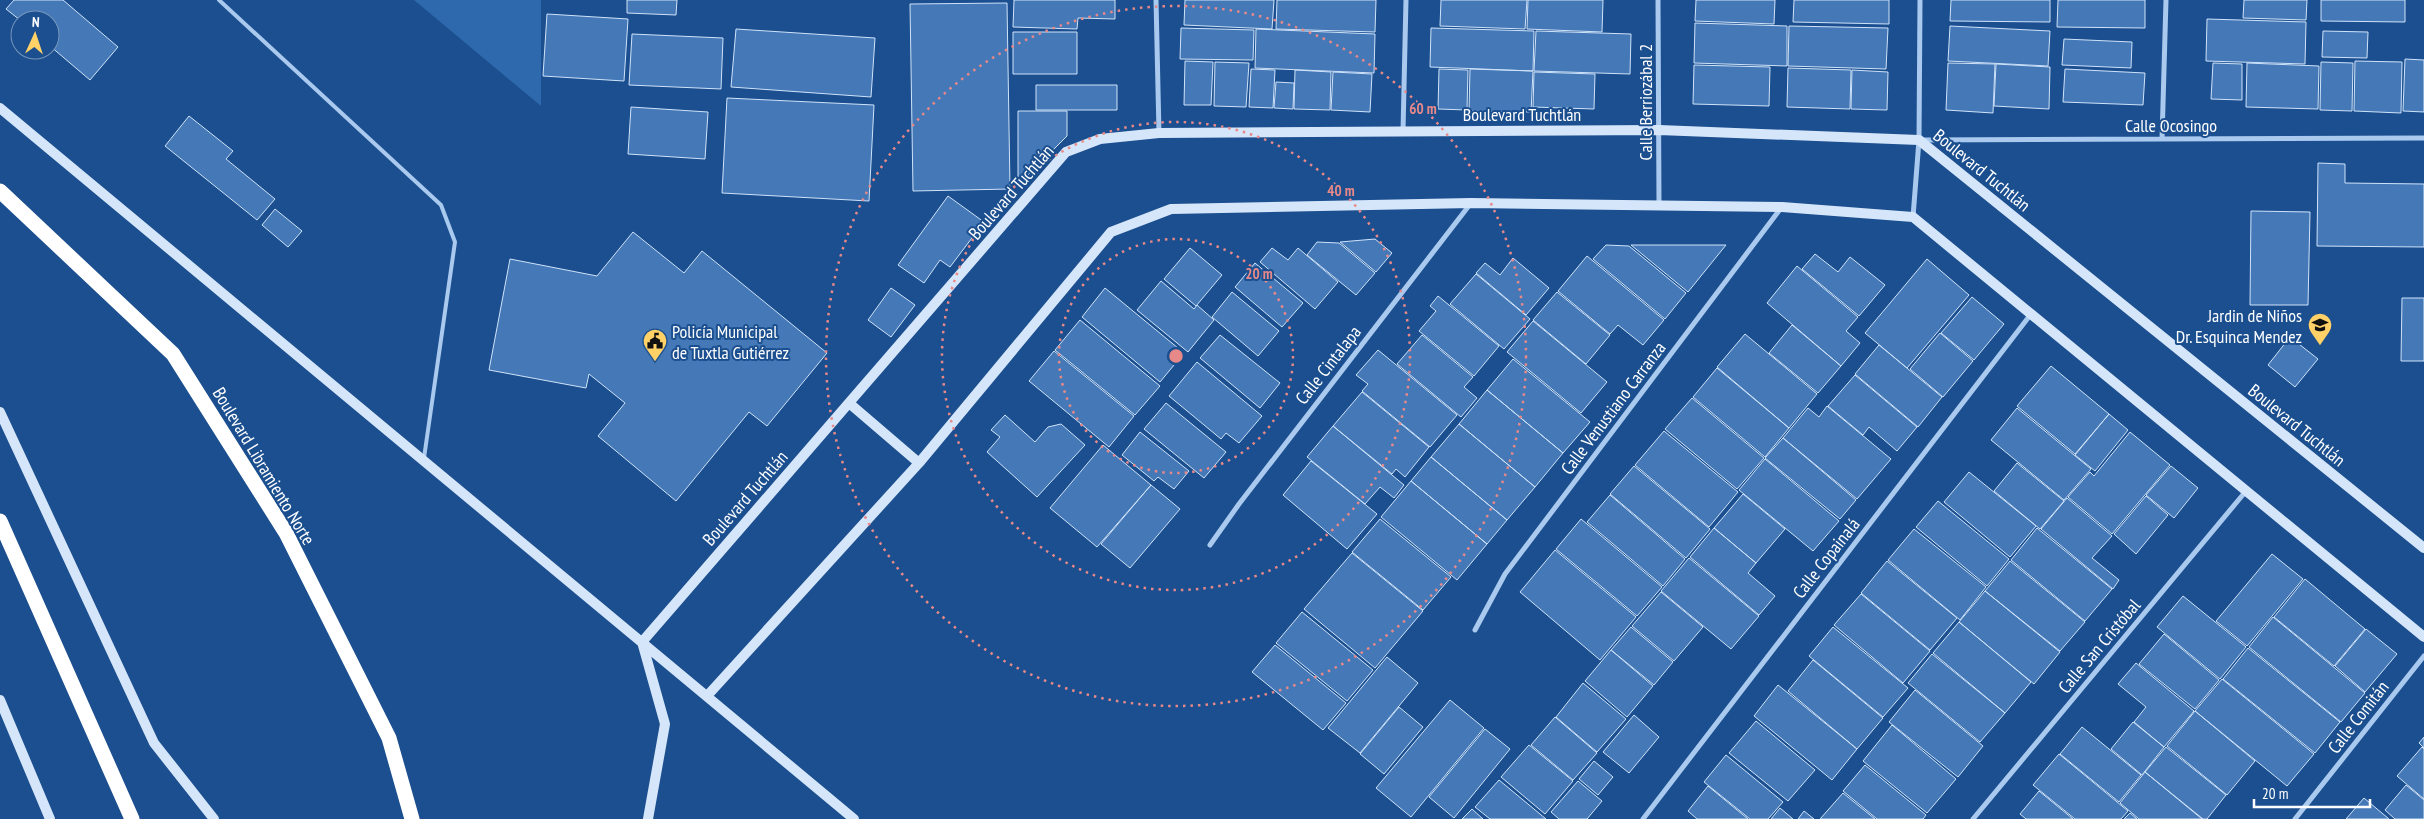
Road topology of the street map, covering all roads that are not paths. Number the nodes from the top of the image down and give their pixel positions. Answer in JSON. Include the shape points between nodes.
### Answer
{"nodes":[{"id":1,"x":219,"y":0,"type":"edge"},
{"id":2,"x":1156,"y":0,"type":"edge"},
{"id":3,"x":1406,"y":0,"type":"edge"},
{"id":4,"x":1658,"y":0,"type":"edge"},
{"id":5,"x":1920,"y":0,"type":"edge"},
{"id":6,"x":2166,"y":0,"type":"edge"},
{"id":7,"x":0,"y":108,"type":"edge"},
{"id":8,"x":1659,"y":130,"type":"junction"},
{"id":9,"x":1403,"y":131,"type":"junction"},
{"id":10,"x":1159,"y":133,"type":"junction"},
{"id":11,"x":2424,"y":138,"type":"edge"},
{"id":12,"x":2162,"y":139,"type":"junction"},
{"id":13,"x":1919,"y":140,"type":"junction"},
{"id":14,"x":0,"y":190,"type":"edge"},
{"id":15,"x":1471,"y":202,"type":"junction"},
{"id":16,"x":1659,"y":205,"type":"junction"},
{"id":17,"x":1782,"y":207,"type":"junction"},
{"id":18,"x":1913,"y":217,"type":"junction"},
{"id":19,"x":2032,"y":314,"type":"junction"},
{"id":20,"x":849,"y":403,"type":"junction"},
{"id":21,"x":0,"y":412,"type":"edge"},
{"id":22,"x":424,"y":461,"type":"junction"},
{"id":23,"x":919,"y":463,"type":"junction"},
{"id":24,"x":2246,"y":490,"type":"junction"},
{"id":25,"x":0,"y":521,"type":"edge"},
{"id":26,"x":1210,"y":545,"type":"dead end"},
{"id":27,"x":2424,"y":548,"type":"edge"},
{"id":28,"x":1475,"y":630,"type":"dead end"},
{"id":29,"x":2424,"y":637,"type":"edge"},
{"id":30,"x":642,"y":642,"type":"junction"},
{"id":31,"x":2424,"y":656,"type":"edge"},
{"id":32,"x":707,"y":696,"type":"junction"},
{"id":33,"x":0,"y":700,"type":"edge"},
{"id":34,"x":50,"y":819,"type":"edge"},
{"id":35,"x":132,"y":819,"type":"edge"},
{"id":36,"x":214,"y":819,"type":"edge"},
{"id":37,"x":412,"y":819,"type":"edge"},
{"id":38,"x":648,"y":819,"type":"edge"},
{"id":39,"x":854,"y":819,"type":"edge"},
{"id":40,"x":1643,"y":819,"type":"edge"},
{"id":41,"x":1973,"y":819,"type":"edge"},
{"id":42,"x":2295,"y":819,"type":"edge"}],
"edges":[{"from":1,"to":22,"type":"lane","via":[[441,205],[455,242]]},
{"from":2,"to":10,"type":"street"},
{"from":3,"to":9,"type":"street"},
{"from":4,"to":8,"type":"street","name":"Calle Berriozábal 2"},
{"from":5,"to":13,"type":"street"},
{"from":6,"to":12,"type":"street"},
{"from":7,"to":22,"type":"street"},
{"from":8,"to":9,"type":"street","name":"Boulevard Tuchtlán"},
{"from":8,"to":13,"type":"street","name":"Boulevard Tuchtlán"},
{"from":8,"to":16,"type":"street","name":"Calle Berriozábal 2"},
{"from":9,"to":10,"type":"street","name":"Boulevard Tuchtlán"},
{"from":10,"to":20,"type":"street","name":"Boulevard Tuchtlán","via":[[1100,139],[1066,152]]},
{"from":11,"to":12,"type":"street","name":"Calle Ocosingo"},
{"from":12,"to":13,"type":"street","name":"Calle Ocosingo"},
{"from":13,"to":18,"type":"street"},
{"from":13,"to":27,"type":"street","name":"Boulevard Tuchtlán"},
{"from":14,"to":37,"type":"highway","name":"Boulevard Libramiento Norte","via":[[173,354],[286,532],[389,738]]},
{"from":15,"to":16,"type":"street"},
{"from":15,"to":23,"type":"street","via":[[1171,210],[1111,232]]},
{"from":15,"to":26,"type":"street","name":"Calle Cintalapa"},
{"from":16,"to":17,"type":"street"},
{"from":17,"to":18,"type":"street"},
{"from":17,"to":28,"type":"street","name":"Calle Venustiano Carranza","via":[[1505,574]]},
{"from":18,"to":19,"type":"street"},
{"from":19,"to":24,"type":"street"},
{"from":19,"to":40,"type":"street","name":"Calle Copainalá"},
{"from":20,"to":23,"type":"street"},
{"from":20,"to":30,"type":"street","name":"Boulevard Tuchtlán"},
{"from":21,"to":36,"type":"street","via":[[154,743]]},
{"from":22,"to":30,"type":"street"},
{"from":23,"to":32,"type":"street"},
{"from":24,"to":29,"type":"street"},
{"from":24,"to":41,"type":"street","name":"Calle San Cristóbal"},
{"from":25,"to":35,"type":"highway"},
{"from":30,"to":32,"type":"street"},
{"from":30,"to":38,"type":"street","via":[[665,724]]},
{"from":31,"to":42,"type":"street","name":"Calle Comitán"},
{"from":32,"to":39,"type":"street"},
{"from":33,"to":34,"type":"street"}]}
